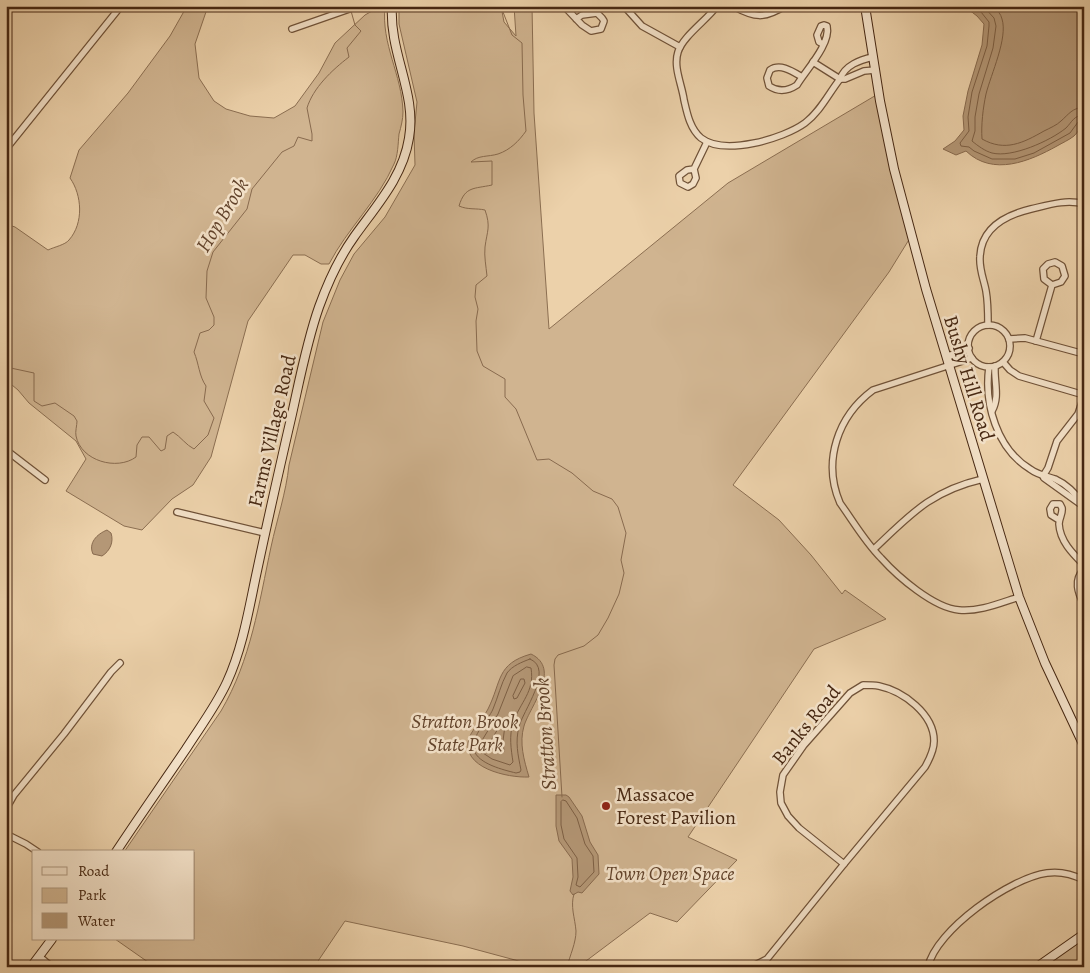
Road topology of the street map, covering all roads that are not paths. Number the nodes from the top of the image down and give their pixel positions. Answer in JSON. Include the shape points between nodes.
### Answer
{"nodes":[{"id":1,"x":121,"y":6,"type":"edge"},
{"id":2,"x":392,"y":6,"type":"edge"},
{"id":3,"x":564,"y":6,"type":"edge"},
{"id":4,"x":624,"y":6,"type":"edge"},
{"id":5,"x":717,"y":6,"type":"edge"},
{"id":6,"x":734,"y":6,"type":"edge"},
{"id":7,"x":785,"y":6,"type":"edge"},
{"id":8,"x":865,"y":6,"type":"edge"},
{"id":9,"x":352,"y":8,"type":"edge"},
{"id":10,"x":576,"y":19,"type":"junction"},
{"id":11,"x":292,"y":29,"type":"dead end"},
{"id":12,"x":824,"y":44,"type":"dead end"},
{"id":13,"x":680,"y":47,"type":"junction"},
{"id":14,"x":873,"y":56,"type":"junction"},
{"id":15,"x":813,"y":62,"type":"junction"},
{"id":16,"x":875,"y":70,"type":"junction"},
{"id":17,"x":802,"y":76,"type":"junction"},
{"id":18,"x":840,"y":79,"type":"junction"},
{"id":19,"x":707,"y":142,"type":"junction"},
{"id":20,"x":6,"y":149,"type":"edge"},
{"id":21,"x":694,"y":169,"type":"dead end"},
{"id":22,"x":1084,"y":204,"type":"edge"},
{"id":23,"x":1052,"y":285,"type":"junction"},
{"id":24,"x":988,"y":326,"type":"junction"},
{"id":25,"x":1009,"y":339,"type":"junction"},
{"id":26,"x":1036,"y":341,"type":"junction"},
{"id":27,"x":969,"y":348,"type":"junction"},
{"id":28,"x":1084,"y":354,"type":"edge"},
{"id":29,"x":946,"y":356,"type":"junction"},
{"id":30,"x":972,"y":358,"type":"junction"},
{"id":31,"x":1003,"y":362,"type":"junction"},
{"id":32,"x":949,"y":366,"type":"junction"},
{"id":33,"x":992,"y":366,"type":"junction"},
{"id":34,"x":1084,"y":396,"type":"edge"},
{"id":35,"x":6,"y":450,"type":"edge"},
{"id":36,"x":1043,"y":476,"type":"junction"},
{"id":37,"x":46,"y":480,"type":"dead end"},
{"id":38,"x":983,"y":480,"type":"junction"},
{"id":39,"x":1084,"y":506,"type":"edge"},
{"id":40,"x":177,"y":512,"type":"dead end"},
{"id":41,"x":1059,"y":520,"type":"dead end"},
{"id":42,"x":265,"y":533,"type":"junction"},
{"id":43,"x":874,"y":549,"type":"junction"},
{"id":44,"x":1084,"y":565,"type":"edge"},
{"id":45,"x":1084,"y":569,"type":"edge"},
{"id":46,"x":1019,"y":597,"type":"junction"},
{"id":47,"x":1084,"y":605,"type":"edge"},
{"id":48,"x":120,"y":663,"type":"dead end"},
{"id":49,"x":1084,"y":746,"type":"edge"},
{"id":50,"x":6,"y":809,"type":"edge"},
{"id":51,"x":6,"y":834,"type":"edge"},
{"id":52,"x":35,"y":850,"type":"edge"},
{"id":53,"x":117,"y":850,"type":"edge"},
{"id":54,"x":844,"y":864,"type":"junction"},
{"id":55,"x":1084,"y":880,"type":"edge"},
{"id":56,"x":1084,"y":934,"type":"edge"},
{"id":57,"x":51,"y":940,"type":"edge"},
{"id":58,"x":39,"y":956,"type":"junction"},
{"id":59,"x":31,"y":967,"type":"edge"},
{"id":60,"x":52,"y":967,"type":"edge"},
{"id":61,"x":751,"y":967,"type":"edge"},
{"id":62,"x":928,"y":967,"type":"edge"},
{"id":63,"x":1037,"y":967,"type":"edge"}],
"edges":[{"from":1,"to":20,"type":"street"},
{"from":2,"to":42,"type":"main road","name":"Farms Village Road","via":[[395,49],[410,106],[409,139],[403,163],[390,188],[346,249],[318,309]]},
{"from":3,"to":10,"type":"street"},
{"from":4,"to":13,"type":"street","via":[[642,26]]},
{"from":5,"to":13,"type":"street"},
{"from":6,"to":7,"type":"street","via":[[758,16],[769,15]]},
{"from":8,"to":14,"type":"main road","name":"Bushy Hill Road"},
{"from":9,"to":11,"type":"street"},
{"from":10,"to":10,"type":"street","via":[[591,31],[601,29],[604,21],[596,13]]},
{"from":12,"to":15,"type":"street"},
{"from":13,"to":19,"type":"street","via":[[676,62],[686,108],[695,132]]},
{"from":14,"to":16,"type":"main road","name":"Bushy Hill Road"},
{"from":14,"to":18,"type":"street","via":[[842,72]]},
{"from":15,"to":17,"type":"street"},
{"from":15,"to":18,"type":"street"},
{"from":16,"to":18,"type":"street"},
{"from":16,"to":29,"type":"main road","name":"Bushy Hill Road","via":[[894,169]]},
{"from":17,"to":17,"type":"street","via":[[794,87],[783,90],[772,88],[767,78],[770,70],[777,66]]},
{"from":18,"to":19,"type":"street","via":[[815,114],[788,133],[768,141],[726,147]]},
{"from":19,"to":21,"type":"street"},
{"from":22,"to":24,"type":"street","via":[[1055,203],[1016,213],[988,232],[980,257]]},
{"from":23,"to":23,"type":"street","via":[[1046,282],[1042,273],[1046,265],[1054,262],[1062,266],[1065,276],[1059,284]]},
{"from":23,"to":26,"type":"street"},
{"from":24,"to":25,"type":"street","via":[[1001,329]]},
{"from":24,"to":27,"type":"street","via":[[972,335]]},
{"from":25,"to":26,"type":"street"},
{"from":25,"to":31,"type":"street","via":[[1009,352]]},
{"from":26,"to":28,"type":"street"},
{"from":27,"to":29,"type":"street"},
{"from":27,"to":30,"type":"street"},
{"from":29,"to":32,"type":"main road","name":"Bushy Hill Road"},
{"from":30,"to":32,"type":"street"},
{"from":30,"to":33,"type":"street","via":[[979,364]]},
{"from":31,"to":33,"type":"street"},
{"from":31,"to":34,"type":"street","via":[[1019,376]]},
{"from":32,"to":38,"type":"main road","name":"Bushy Hill Road"},
{"from":32,"to":43,"type":"street","via":[[873,390],[851,410],[837,435],[832,470],[836,493]]},
{"from":33,"to":36,"type":"street","via":[[989,402],[998,433],[1011,453],[1028,469]]},
{"from":34,"to":36,"type":"street","via":[[1078,414],[1057,441]]},
{"from":35,"to":37,"type":"street"},
{"from":36,"to":39,"type":"street","via":[[1060,482]]},
{"from":38,"to":43,"type":"street","via":[[962,484],[933,498]]},
{"from":38,"to":46,"type":"main road","name":"Bushy Hill Road"},
{"from":40,"to":42,"type":"street"},
{"from":41,"to":44,"type":"street","via":[[1067,547]]},
{"from":42,"to":53,"type":"main road","name":"Farms Village Road","via":[[237,656],[227,683]]},
{"from":43,"to":46,"type":"street","via":[[915,589],[938,604],[959,610],[990,606]]},
{"from":45,"to":47,"type":"street","via":[[1077,581]]},
{"from":46,"to":49,"type":"main road","name":"Bushy Hill Road","via":[[1045,664]]},
{"from":48,"to":50,"type":"street"},
{"from":51,"to":52,"type":"street"},
{"from":54,"to":54,"type":"street","name":"Banks Road","via":[[925,767],[934,742],[930,725],[914,704],[878,685],[863,685],[850,693],[790,764],[781,783],[781,803],[788,816]]},
{"from":54,"to":61,"type":"street","name":"Banks Road","via":[[767,959]]},
{"from":55,"to":62,"type":"street","via":[[1058,872],[1019,881],[985,902],[949,931],[930,958]]},
{"from":56,"to":63,"type":"main road"},
{"from":57,"to":58,"type":"main road"},
{"from":58,"to":59,"type":"main road"},
{"from":58,"to":60,"type":"street"}]}
